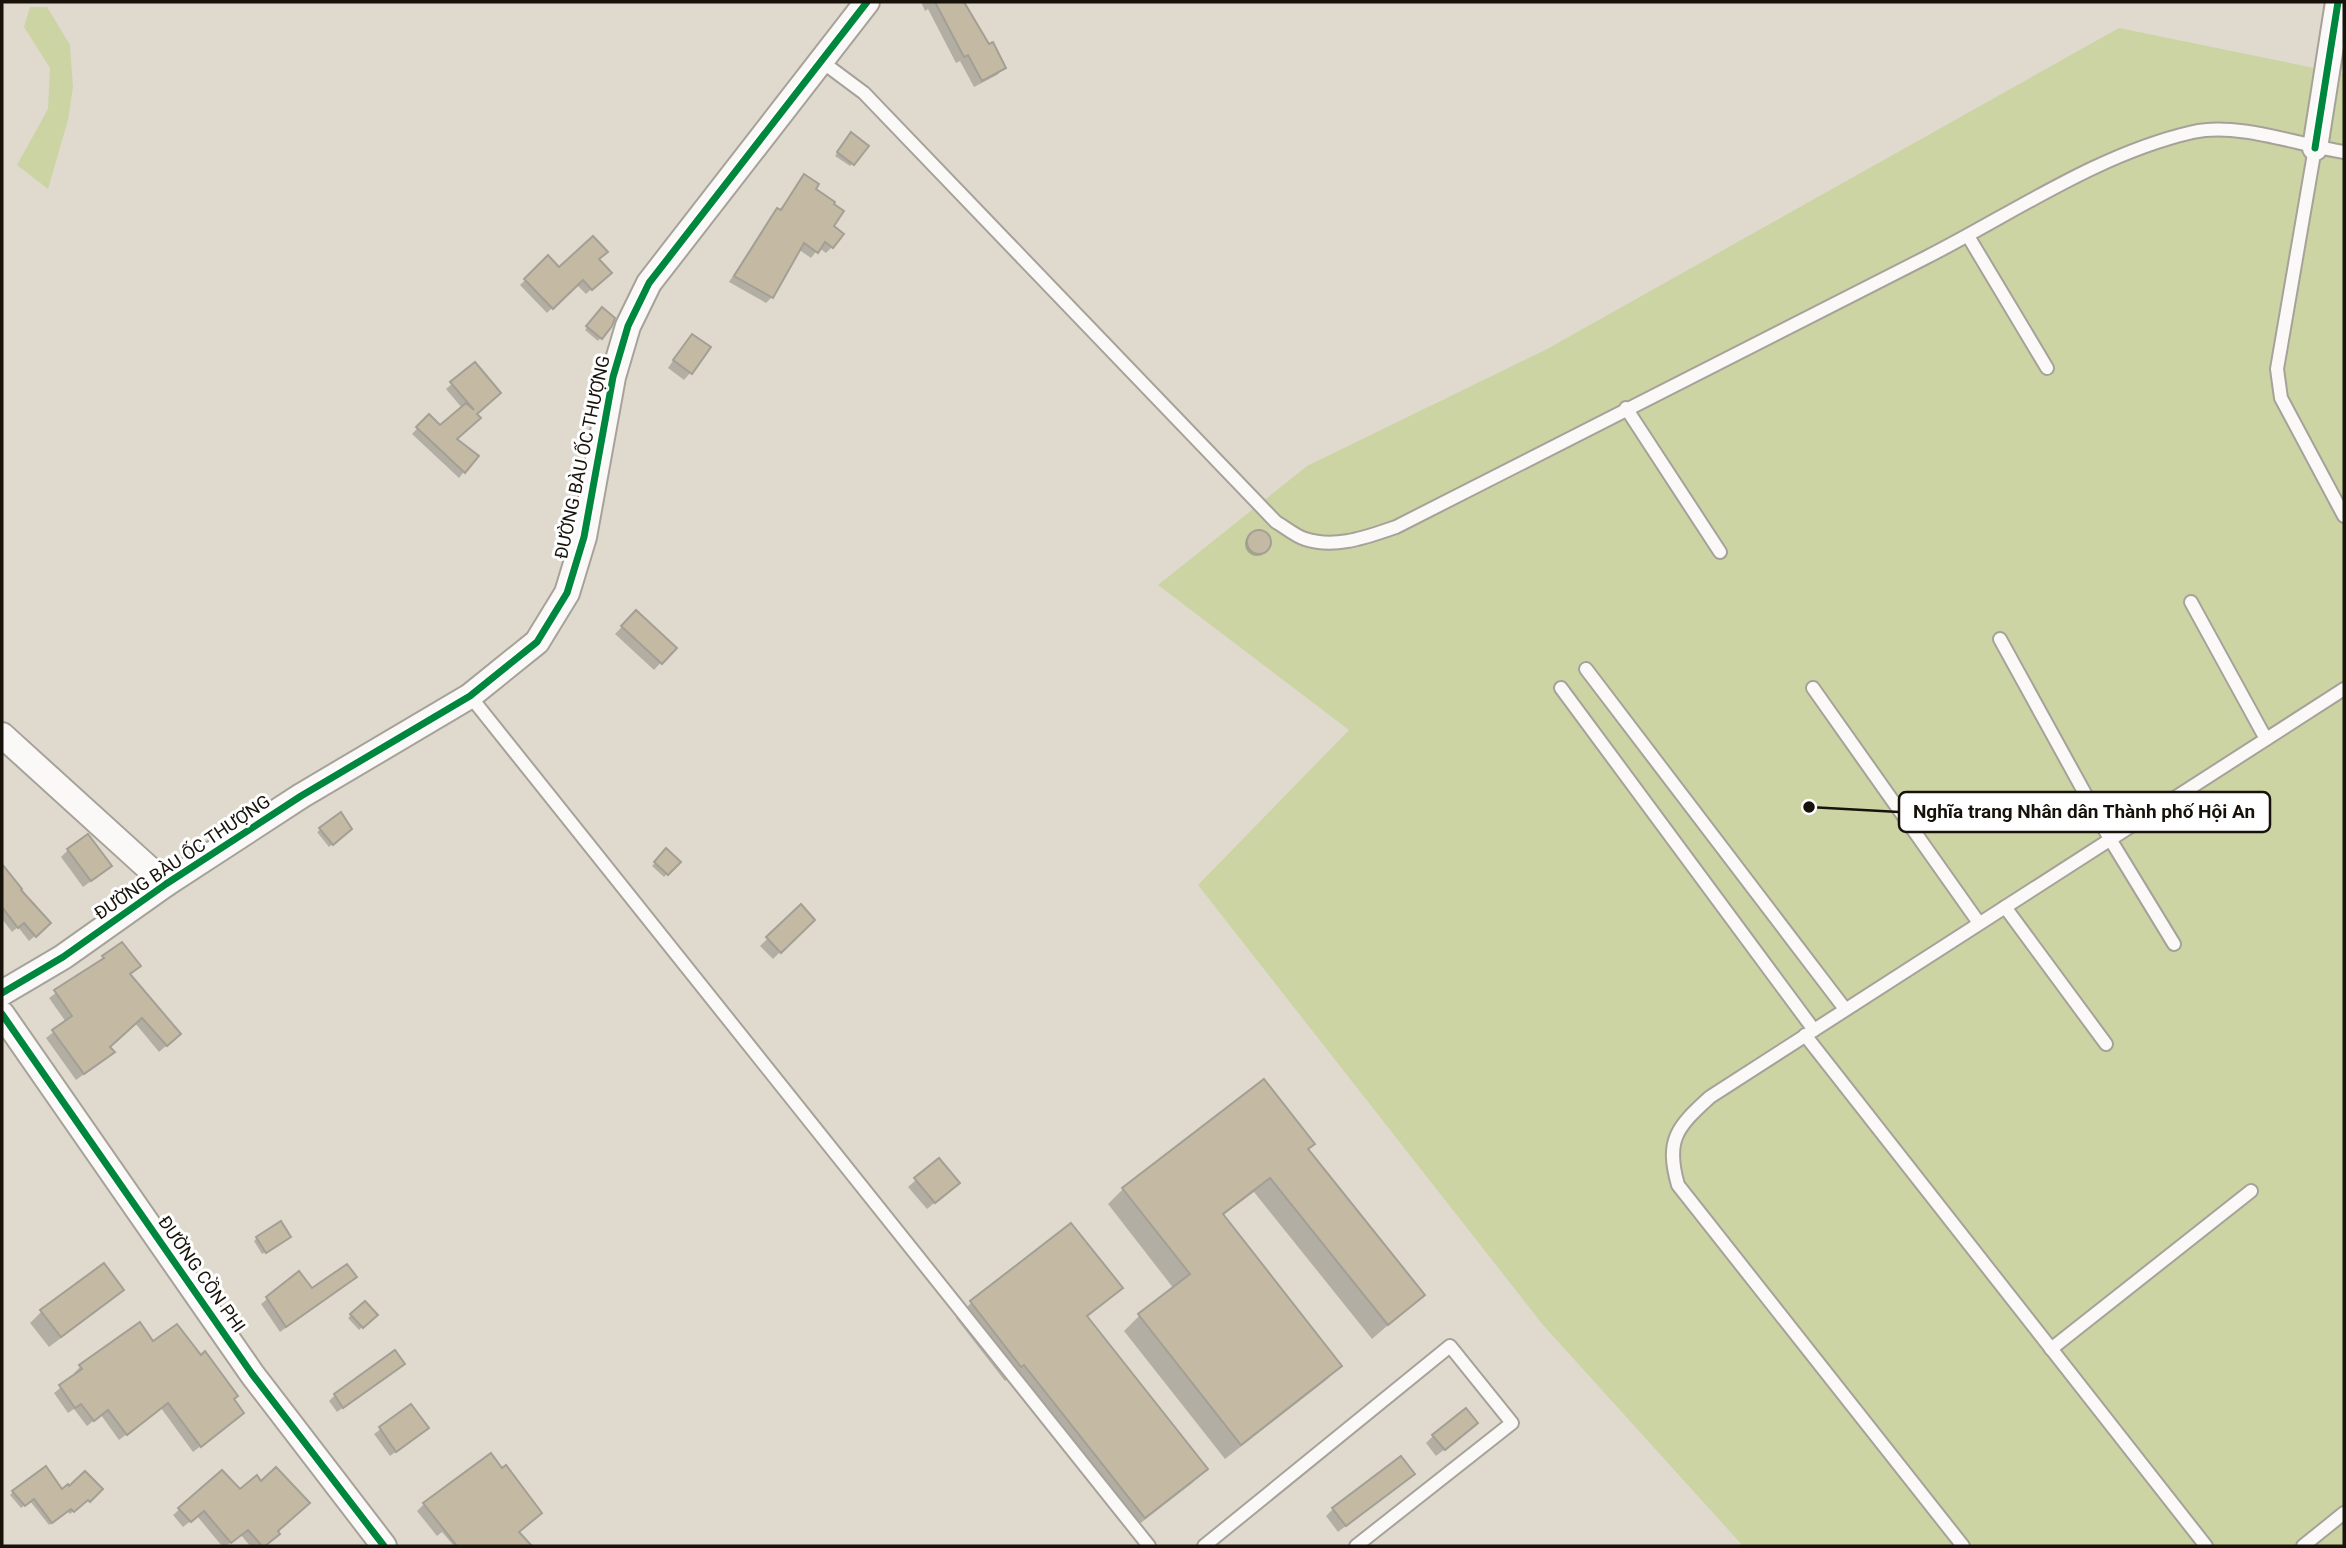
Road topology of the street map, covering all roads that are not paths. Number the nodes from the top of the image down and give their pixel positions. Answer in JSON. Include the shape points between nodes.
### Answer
{"nodes":[{"id":1,"x":867,"y":2,"type":"edge"},
{"id":2,"x":2338,"y":2,"type":"edge"},
{"id":3,"x":821,"y":61,"type":"junction"},
{"id":4,"x":2315,"y":148,"type":"junction"},
{"id":5,"x":2344,"y":152,"type":"edge"},
{"id":6,"x":1968,"y":236,"type":"junction"},
{"id":7,"x":2047,"y":368,"type":"dead end"},
{"id":8,"x":1626,"y":408,"type":"junction"},
{"id":9,"x":2344,"y":516,"type":"edge"},
{"id":10,"x":1720,"y":552,"type":"dead end"},
{"id":11,"x":2191,"y":602,"type":"dead end"},
{"id":12,"x":2000,"y":639,"type":"dead end"},
{"id":13,"x":1586,"y":669,"type":"dead end"},
{"id":14,"x":1561,"y":688,"type":"dead end"},
{"id":15,"x":1813,"y":688,"type":"dead end"},
{"id":16,"x":2344,"y":689,"type":"edge"},
{"id":17,"x":470,"y":696,"type":"junction"},
{"id":18,"x":2,"y":735,"type":"edge"},
{"id":19,"x":2266,"y":739,"type":"junction"},
{"id":20,"x":2110,"y":839,"type":"junction"},
{"id":21,"x":166,"y":884,"type":"junction"},
{"id":22,"x":2005,"y":907,"type":"junction"},
{"id":23,"x":1979,"y":923,"type":"junction"},
{"id":24,"x":2174,"y":944,"type":"dead end"},
{"id":25,"x":2,"y":993,"type":"edge"},
{"id":26,"x":1845,"y":1009,"type":"junction"},
{"id":27,"x":2,"y":1014,"type":"edge"},
{"id":28,"x":1810,"y":1032,"type":"junction"},
{"id":29,"x":2106,"y":1044,"type":"dead end"},
{"id":30,"x":2250,"y":1191,"type":"dead end"},
{"id":31,"x":2051,"y":1349,"type":"junction"},
{"id":32,"x":2344,"y":1513,"type":"edge"},
{"id":33,"x":384,"y":1546,"type":"edge"},
{"id":34,"x":1149,"y":1546,"type":"edge"},
{"id":35,"x":1204,"y":1546,"type":"edge"},
{"id":36,"x":1356,"y":1546,"type":"edge"},
{"id":37,"x":1963,"y":1546,"type":"edge"},
{"id":38,"x":2206,"y":1546,"type":"edge"},
{"id":39,"x":2303,"y":1546,"type":"edge"}],
"edges":[{"from":1,"to":3,"type":"street","name":"ĐƯỜNG BÀU ỐC THƯỢNG"},
{"from":2,"to":4,"type":"street"},
{"from":3,"to":8,"type":"lane","via":[[864,93],[1276,522],[1303,538],[1350,542],[1396,527]]},
{"from":3,"to":17,"type":"street","name":"ĐƯỜNG BÀU ỐC THƯỢNG","via":[[649,284],[628,326],[613,377],[584,537],[567,593],[537,642]]},
{"from":4,"to":5,"type":"lane"},
{"from":4,"to":6,"type":"lane","via":[[2245,131],[2196,131],[2143,147],[2064,183]]},
{"from":4,"to":9,"type":"lane","via":[[2277,369],[2281,398]]},
{"from":6,"to":7,"type":"lane"},
{"from":6,"to":8,"type":"lane"},
{"from":8,"to":10,"type":"lane"},
{"from":11,"to":19,"type":"lane"},
{"from":12,"to":20,"type":"lane"},
{"from":13,"to":26,"type":"lane"},
{"from":14,"to":28,"type":"lane"},
{"from":15,"to":23,"type":"lane"},
{"from":16,"to":19,"type":"lane"},
{"from":17,"to":21,"type":"street","name":"ĐƯỜNG BÀU ỐC THƯỢNG","via":[[301,796]]},
{"from":17,"to":34,"type":"lane"},
{"from":18,"to":21,"type":"street"},
{"from":19,"to":20,"type":"lane"},
{"from":20,"to":22,"type":"lane"},
{"from":20,"to":24,"type":"lane"},
{"from":21,"to":25,"type":"street","name":"ĐƯỜNG BÀU ỐC THƯỢNG","via":[[63,957]]},
{"from":22,"to":23,"type":"lane"},
{"from":22,"to":29,"type":"lane"},
{"from":23,"to":26,"type":"lane"},
{"from":26,"to":28,"type":"lane"},
{"from":27,"to":33,"type":"street","name":"ĐƯỜNG CỒN PHI","via":[[252,1374]]},
{"from":28,"to":31,"type":"lane"},
{"from":28,"to":37,"type":"lane","via":[[1710,1097],[1685,1119],[1674,1142],[1672,1163],[1678,1185]]},
{"from":30,"to":31,"type":"lane"},
{"from":31,"to":38,"type":"lane"},
{"from":32,"to":39,"type":"lane"},
{"from":35,"to":36,"type":"lane","via":[[1450,1346],[1511,1423]]}]}
